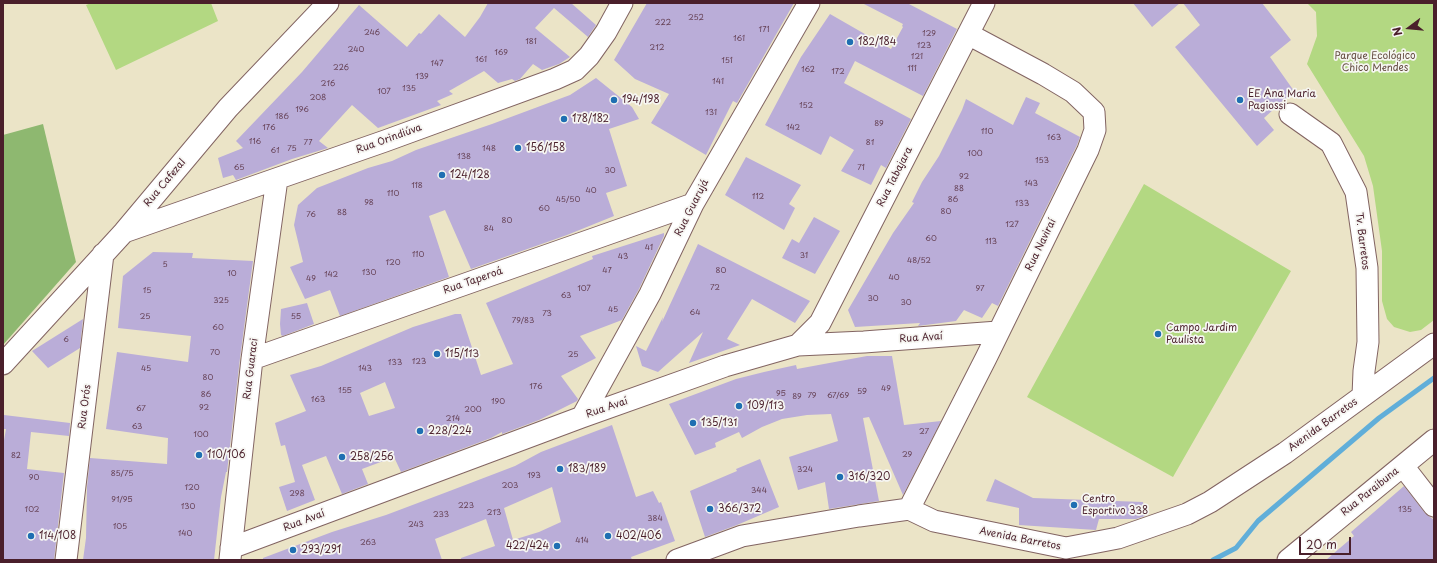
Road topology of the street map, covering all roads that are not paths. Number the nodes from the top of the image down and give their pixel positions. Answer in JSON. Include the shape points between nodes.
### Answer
{"nodes":[{"id":1,"x":328,"y":3,"type":"edge"},
{"id":2,"x":622,"y":3,"type":"edge"},
{"id":3,"x":809,"y":3,"type":"edge"},
{"id":4,"x":984,"y":3,"type":"edge"},
{"id":5,"x":968,"y":34,"type":"junction"},
{"id":6,"x":1290,"y":114,"type":"dead end"},
{"id":7,"x":277,"y":179,"type":"junction"},
{"id":8,"x":693,"y":204,"type":"junction"},
{"id":9,"x":124,"y":232,"type":"junction"},
{"id":10,"x":103,"y":254,"type":"junction"},
{"id":11,"x":998,"y":332,"type":"junction"},
{"id":12,"x":1434,"y":344,"type":"edge"},
{"id":13,"x":798,"y":345,"type":"junction"},
{"id":14,"x":252,"y":359,"type":"junction"},
{"id":15,"x":3,"y":364,"type":"edge"},
{"id":16,"x":1363,"y":396,"type":"junction"},
{"id":17,"x":582,"y":417,"type":"junction"},
{"id":18,"x":1434,"y":440,"type":"edge"},
{"id":19,"x":1403,"y":466,"type":"junction"},
{"id":20,"x":1434,"y":506,"type":"edge"},
{"id":21,"x":909,"y":509,"type":"junction"},
{"id":22,"x":230,"y":554,"type":"edge"},
{"id":23,"x":1069,"y":554,"type":"edge"},
{"id":24,"x":66,"y":560,"type":"edge"},
{"id":25,"x":677,"y":560,"type":"edge"},
{"id":26,"x":1288,"y":560,"type":"edge"}],
"edges":[{"from":1,"to":9,"type":"street","name":"Rua Cafezal","via":[[228,108]]},
{"from":2,"to":7,"type":"street","name":"Rua Orindiúva","via":[[590,56],[575,70],[541,85]]},
{"from":3,"to":8,"type":"street","name":"Rua Guarujá"},
{"from":4,"to":5,"type":"street","name":"Rua Tabajara"},
{"from":5,"to":11,"type":"street","name":"Rua Naviraí","via":[[1073,92],[1094,112],[1095,130],[1088,150]]},
{"from":5,"to":13,"type":"street","name":"Rua Tabajara","via":[[820,323]]},
{"from":6,"to":16,"type":"street","name":"Tv. Barretos","via":[[1331,143],[1356,192],[1367,268],[1368,342]]},
{"from":7,"to":9,"type":"street","name":"Rua Orindiúva"},
{"from":7,"to":14,"type":"street","name":"Rua Guaraci"},
{"from":8,"to":14,"type":"street","name":"Rua Taperoá"},
{"from":8,"to":17,"type":"street","name":"Rua Guarujá","via":[[650,294]]},
{"from":9,"to":10,"type":"street","name":"Rua Cafezal"},
{"from":10,"to":15,"type":"street","name":"Rua Cafezal"},
{"from":10,"to":24,"type":"street","name":"Rua Orós"},
{"from":11,"to":13,"type":"street","name":"Rua Avaí"},
{"from":11,"to":21,"type":"street","name":"Rua Naviraí"},
{"from":12,"to":16,"type":"street","name":"Avenida Barretos"},
{"from":13,"to":17,"type":"street","name":"Rua Avaí","via":[[725,366]]},
{"from":14,"to":22,"type":"street","name":"Rua Guaraci"},
{"from":16,"to":23,"type":"street","name":"Avenida Barretos","via":[[1285,453],[1210,502],[1187,514]]},
{"from":17,"to":22,"type":"street","name":"Rua Avaí"},
{"from":18,"to":19,"type":"street","name":"Rua Paraibuna"},
{"from":19,"to":20,"type":"street"},
{"from":19,"to":26,"type":"street","name":"Rua Paraibuna"},
{"from":21,"to":23,"type":"street","name":"Avenida Barretos","via":[[934,521]]},
{"from":21,"to":25,"type":"street","via":[[742,536]]}]}
